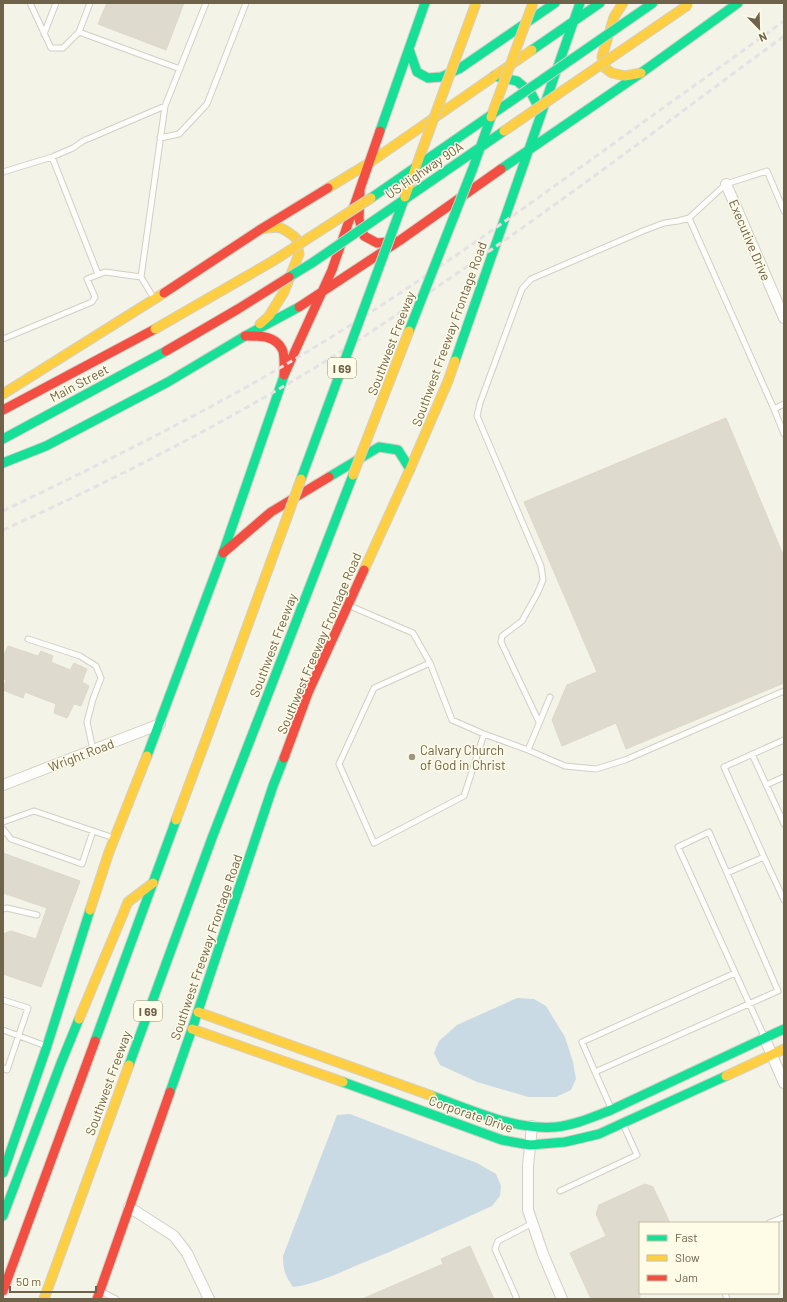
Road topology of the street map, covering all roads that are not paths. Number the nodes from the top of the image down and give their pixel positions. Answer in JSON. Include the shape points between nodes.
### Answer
{"nodes":[{"id":1,"x":30,"y":3,"type":"edge"},
{"id":2,"x":56,"y":3,"type":"edge"},
{"id":3,"x":90,"y":3,"type":"edge"},
{"id":4,"x":206,"y":3,"type":"edge"},
{"id":5,"x":246,"y":3,"type":"edge"},
{"id":6,"x":425,"y":3,"type":"edge"},
{"id":7,"x":476,"y":3,"type":"edge"},
{"id":8,"x":533,"y":3,"type":"edge"},
{"id":9,"x":555,"y":3,"type":"edge"},
{"id":10,"x":580,"y":3,"type":"edge"},
{"id":11,"x":600,"y":3,"type":"edge"},
{"id":12,"x":623,"y":3,"type":"edge"},
{"id":13,"x":653,"y":3,"type":"edge"},
{"id":14,"x":738,"y":3,"type":"edge"},
{"id":15,"x":689,"y":4,"type":"edge"},
{"id":16,"x":572,"y":22,"type":"junction"},
{"id":17,"x":79,"y":32,"type":"junction"},
{"id":18,"x":44,"y":34,"type":"junction"},
{"id":19,"x":409,"y":50,"type":"junction"},
{"id":20,"x":180,"y":69,"type":"junction"},
{"id":21,"x":641,"y":73,"type":"junction"},
{"id":22,"x":494,"y":76,"type":"junction"},
{"id":23,"x":165,"y":106,"type":"junction"},
{"id":24,"x":541,"y":112,"type":"junction"},
{"id":25,"x":160,"y":138,"type":"junction"},
{"id":26,"x":530,"y":149,"type":"junction"},
{"id":27,"x":52,"y":157,"type":"junction"},
{"id":28,"x":370,"y":163,"type":"junction"},
{"id":29,"x":3,"y":172,"type":"edge"},
{"id":30,"x":726,"y":184,"type":"junction"},
{"id":31,"x":360,"y":191,"type":"junction"},
{"id":32,"x":784,"y":211,"type":"edge"},
{"id":33,"x":689,"y":218,"type":"junction"},
{"id":34,"x":261,"y":229,"type":"junction"},
{"id":35,"x":399,"y":241,"type":"junction"},
{"id":36,"x":98,"y":274,"type":"junction"},
{"id":37,"x":141,"y":277,"type":"junction"},
{"id":38,"x":322,"y":292,"type":"junction"},
{"id":39,"x":154,"y":300,"type":"junction"},
{"id":40,"x":784,"y":318,"type":"edge"},
{"id":41,"x":155,"y":329,"type":"joint"},
{"id":42,"x":245,"y":336,"type":"junction"},
{"id":43,"x":3,"y":339,"type":"edge"},
{"id":44,"x":166,"y":351,"type":"joint"},
{"id":45,"x":284,"y":375,"type":"junction"},
{"id":46,"x":3,"y":394,"type":"edge"},
{"id":47,"x":784,"y":404,"type":"edge"},
{"id":48,"x":774,"y":409,"type":"junction"},
{"id":49,"x":3,"y":410,"type":"edge"},
{"id":50,"x":784,"y":434,"type":"edge"},
{"id":51,"x":3,"y":439,"type":"edge"},
{"id":52,"x":3,"y":464,"type":"edge"},
{"id":53,"x":410,"y":469,"type":"junction"},
{"id":54,"x":223,"y":552,"type":"junction"},
{"id":55,"x":348,"y":605,"type":"junction"},
{"id":56,"x":28,"y":639,"type":"dead end"},
{"id":57,"x":430,"y":663,"type":"junction"},
{"id":58,"x":784,"y":691,"type":"edge"},
{"id":59,"x":550,"y":697,"type":"dead end"},
{"id":60,"x":539,"y":722,"type":"junction"},
{"id":61,"x":160,"y":724,"type":"junction"},
{"id":62,"x":484,"y":734,"type":"junction"},
{"id":63,"x":784,"y":740,"type":"edge"},
{"id":64,"x":93,"y":750,"type":"junction"},
{"id":65,"x":528,"y":750,"type":"junction"},
{"id":66,"x":752,"y":754,"type":"junction"},
{"id":67,"x":784,"y":777,"type":"edge"},
{"id":68,"x":3,"y":785,"type":"edge"},
{"id":69,"x":766,"y":785,"type":"junction"},
{"id":70,"x":782,"y":816,"type":"edge"},
{"id":71,"x":3,"y":822,"type":"edge"},
{"id":72,"x":784,"y":824,"type":"edge"},
{"id":73,"x":3,"y":829,"type":"edge"},
{"id":74,"x":93,"y":831,"type":"junction"},
{"id":75,"x":115,"y":838,"type":"junction"},
{"id":76,"x":764,"y":857,"type":"junction"},
{"id":77,"x":727,"y":873,"type":"junction"},
{"id":78,"x":153,"y":883,"type":"junction"},
{"id":79,"x":784,"y":900,"type":"edge"},
{"id":80,"x":3,"y":909,"type":"edge"},
{"id":81,"x":37,"y":915,"type":"dead end"},
{"id":82,"x":735,"y":973,"type":"junction"},
{"id":83,"x":3,"y":1000,"type":"edge"},
{"id":84,"x":749,"y":1004,"type":"junction"},
{"id":85,"x":198,"y":1012,"type":"junction"},
{"id":86,"x":784,"y":1028,"type":"edge"},
{"id":87,"x":3,"y":1030,"type":"edge"},
{"id":88,"x":192,"y":1030,"type":"junction"},
{"id":89,"x":19,"y":1036,"type":"junction"},
{"id":90,"x":764,"y":1037,"type":"junction"},
{"id":91,"x":47,"y":1046,"type":"junction"},
{"id":92,"x":784,"y":1049,"type":"edge"},
{"id":93,"x":772,"y":1055,"type":"junction"},
{"id":94,"x":3,"y":1068,"type":"edge"},
{"id":95,"x":595,"y":1072,"type":"junction"},
{"id":96,"x":784,"y":1083,"type":"edge"},
{"id":97,"x":612,"y":1110,"type":"junction"},
{"id":98,"x":622,"y":1123,"type":"junction"},
{"id":99,"x":532,"y":1126,"type":"junction"},
{"id":100,"x":530,"y":1145,"type":"junction"},
{"id":101,"x":94,"y":1160,"type":"junction"},
{"id":102,"x":3,"y":1173,"type":"edge"},
{"id":103,"x":560,"y":1191,"type":"dead end"},
{"id":104,"x":128,"y":1207,"type":"junction"},
{"id":105,"x":3,"y":1216,"type":"edge"},
{"id":106,"x":784,"y":1217,"type":"edge"},
{"id":107,"x":772,"y":1222,"type":"edge"},
{"id":108,"x":533,"y":1223,"type":"junction"},
{"id":109,"x":68,"y":1260,"type":"dead end"},
{"id":110,"x":3,"y":1291,"type":"edge"},
{"id":111,"x":98,"y":1295,"type":"edge"},
{"id":112,"x":44,"y":1299,"type":"edge"},
{"id":113,"x":116,"y":1299,"type":"edge"},
{"id":114,"x":209,"y":1299,"type":"edge"},
{"id":115,"x":517,"y":1299,"type":"edge"},
{"id":116,"x":562,"y":1299,"type":"edge"}],
"edges":[{"from":1,"to":18,"type":"lane"},
{"from":2,"to":18,"type":"lane"},
{"from":3,"to":17,"type":"lane"},
{"from":4,"to":20,"type":"lane"},
{"from":5,"to":25,"type":"lane","via":[[207,104],[179,134]]},
{"from":6,"to":19,"type":"main road"},
{"from":7,"to":78,"type":"main road","name":"Southwest Freeway","number":"I 69","bridge":true},
{"from":8,"to":101,"type":"main road","name":"Southwest Freeway","number":"I 69","bridge":true,"via":[[473,168],[209,845]]},
{"from":9,"to":19,"type":"main road","via":[[459,69],[441,77],[428,78],[418,72]]},
{"from":10,"to":16,"type":"main road","name":"Southwest Freeway Frontage Road"},
{"from":11,"to":16,"type":"main road"},
{"from":12,"to":21,"type":"main road","via":[[614,17],[602,57],[605,68],[612,74],[625,76]]},
{"from":13,"to":41,"type":"main road","name":"US Highway 90A","bridge":true,"via":[[356,208],[273,261]]},
{"from":14,"to":21,"type":"main road"},
{"from":15,"to":44,"type":"main road","name":"US Highway 90A","bridge":true,"via":[[312,263]]},
{"from":16,"to":22,"type":"main road"},
{"from":16,"to":24,"type":"main road","name":"Southwest Freeway Frontage Road"},
{"from":17,"to":18,"type":"lane","via":[[63,48],[51,48]]},
{"from":17,"to":20,"type":"lane"},
{"from":19,"to":28,"type":"main road"},
{"from":20,"to":23,"type":"lane"},
{"from":21,"to":26,"type":"main road"},
{"from":22,"to":24,"type":"main road","via":[[517,81],[531,93]]},
{"from":22,"to":28,"type":"main road"},
{"from":23,"to":25,"type":"lane"},
{"from":23,"to":27,"type":"lane","via":[[83,140],[73,148]]},
{"from":24,"to":26,"type":"main road","name":"Southwest Freeway Frontage Road"},
{"from":25,"to":37,"type":"lane"},
{"from":26,"to":35,"type":"main road"},
{"from":26,"to":53,"type":"main road","name":"Southwest Freeway Frontage Road","via":[[448,381]]},
{"from":27,"to":29,"type":"lane"},
{"from":27,"to":36,"type":"lane"},
{"from":28,"to":31,"type":"main road"},
{"from":28,"to":34,"type":"main road"},
{"from":30,"to":32,"type":"lane","via":[[767,171]]},
{"from":30,"to":33,"type":"lane"},
{"from":30,"to":40,"type":"street","name":"Executive Drive"},
{"from":31,"to":35,"type":"main road","via":[[359,219],[364,236],[377,243]]},
{"from":31,"to":38,"type":"main road"},
{"from":33,"to":48,"type":"lane"},
{"from":33,"to":60,"type":"lane","via":[[643,231],[531,279],[522,289],[480,403],[477,416],[541,566],[543,580],[537,594],[522,621],[502,636],[501,642]]},
{"from":34,"to":39,"type":"main road"},
{"from":34,"to":42,"type":"main road","via":[[285,229],[296,238],[299,254],[284,292],[270,316]]},
{"from":35,"to":38,"type":"main road"},
{"from":36,"to":37,"type":"lane","via":[[105,272]]},
{"from":36,"to":43,"type":"lane","via":[[87,279],[95,297],[92,302]]},
{"from":37,"to":39,"type":"lane"},
{"from":38,"to":42,"type":"main road","via":[[293,311]]},
{"from":38,"to":45,"type":"main road"},
{"from":39,"to":46,"type":"main road"},
{"from":41,"to":49,"type":"main road","name":"Main Street"},
{"from":42,"to":45,"type":"main road","via":[[263,336],[274,340],[282,350]]},
{"from":42,"to":52,"type":"main road","via":[[161,386],[46,446]]},
{"from":44,"to":51,"type":"main road","name":"Main Street"},
{"from":45,"to":54,"type":"main road"},
{"from":47,"to":48,"type":"lane"},
{"from":48,"to":50,"type":"lane"},
{"from":53,"to":54,"type":"main road","via":[[398,450],[378,447],[271,512]]},
{"from":53,"to":55,"type":"main road","name":"Southwest Freeway Frontage Road"},
{"from":54,"to":61,"type":"main road"},
{"from":55,"to":57,"type":"lane","via":[[413,633]]},
{"from":55,"to":85,"type":"main road","name":"Southwest Freeway Frontage Road","via":[[308,693],[273,786]]},
{"from":56,"to":64,"type":"lane","via":[[80,656],[96,666],[101,678],[87,722]]},
{"from":57,"to":62,"type":"lane","via":[[452,720]]},
{"from":57,"to":62,"type":"lane","via":[[374,688],[339,764],[374,844],[464,796]]},
{"from":58,"to":65,"type":"lane","via":[[625,760],[596,769],[565,766]]},
{"from":59,"to":60,"type":"lane"},
{"from":60,"to":65,"type":"lane"},
{"from":61,"to":64,"type":"street","name":"Wright Road"},
{"from":61,"to":75,"type":"main road"},
{"from":62,"to":65,"type":"lane"},
{"from":63,"to":66,"type":"lane"},
{"from":64,"to":68,"type":"street","name":"Wright Road"},
{"from":66,"to":69,"type":"lane"},
{"from":66,"to":76,"type":"lane","via":[[724,767]]},
{"from":67,"to":69,"type":"lane"},
{"from":69,"to":70,"type":"lane"},
{"from":70,"to":72,"type":"lane"},
{"from":71,"to":74,"type":"lane","via":[[34,811]]},
{"from":73,"to":74,"type":"lane","via":[[11,839],[82,864]]},
{"from":74,"to":75,"type":"lane"},
{"from":75,"to":91,"type":"main road"},
{"from":76,"to":77,"type":"lane"},
{"from":76,"to":79,"type":"lane"},
{"from":77,"to":82,"type":"lane","via":[[709,832],[678,847]]},
{"from":77,"to":84,"type":"lane","via":[[778,991]]},
{"from":78,"to":105,"type":"main road","via":[[128,902],[61,1063]]},
{"from":78,"to":110,"type":"main road","name":"Southwest Freeway","number":"I 69"},
{"from":80,"to":81,"type":"lane"},
{"from":82,"to":84,"type":"lane"},
{"from":82,"to":95,"type":"lane","via":[[582,1042]]},
{"from":83,"to":89,"type":"lane","via":[[28,1008]]},
{"from":84,"to":90,"type":"lane"},
{"from":84,"to":95,"type":"lane"},
{"from":85,"to":88,"type":"main road","name":"Southwest Freeway Frontage Road"},
{"from":85,"to":99,"type":"main road","name":"Corporate Drive","via":[[502,1121]]},
{"from":86,"to":90,"type":"main road","name":"Corporate Drive"},
{"from":87,"to":89,"type":"lane"},
{"from":88,"to":100,"type":"main road","name":"Corporate Drive","via":[[502,1140]]},
{"from":88,"to":104,"type":"main road","name":"Southwest Freeway Frontage Road"},
{"from":89,"to":91,"type":"lane"},
{"from":89,"to":94,"type":"lane","via":[[7,1070]]},
{"from":90,"to":93,"type":"street"},
{"from":90,"to":97,"type":"main road","name":"Corporate Drive"},
{"from":91,"to":102,"type":"main road"},
{"from":92,"to":93,"type":"main road","name":"Corporate Drive"},
{"from":93,"to":96,"type":"street"},
{"from":93,"to":98,"type":"main road","name":"Corporate Drive"},
{"from":95,"to":97,"type":"lane"},
{"from":97,"to":99,"type":"main road","name":"Corporate Drive","via":[[555,1127]]},
{"from":98,"to":100,"type":"main road","name":"Corporate Drive","via":[[599,1134],[565,1142]]},
{"from":98,"to":103,"type":"lane","via":[[637,1155]]},
{"from":99,"to":100,"type":"street"},
{"from":100,"to":108,"type":"street","via":[[528,1210]]},
{"from":101,"to":109,"type":"main road"},
{"from":101,"to":112,"type":"main road","name":"Southwest Freeway","number":"I 69"},
{"from":104,"to":111,"type":"main road","name":"Southwest Freeway Frontage Road"},
{"from":104,"to":114,"type":"street","via":[[174,1236],[187,1253]]},
{"from":106,"to":107,"type":"lane"},
{"from":108,"to":115,"type":"lane","via":[[498,1241],[495,1249]]},
{"from":108,"to":116,"type":"street"},
{"from":111,"to":113,"type":"lane"}]}
